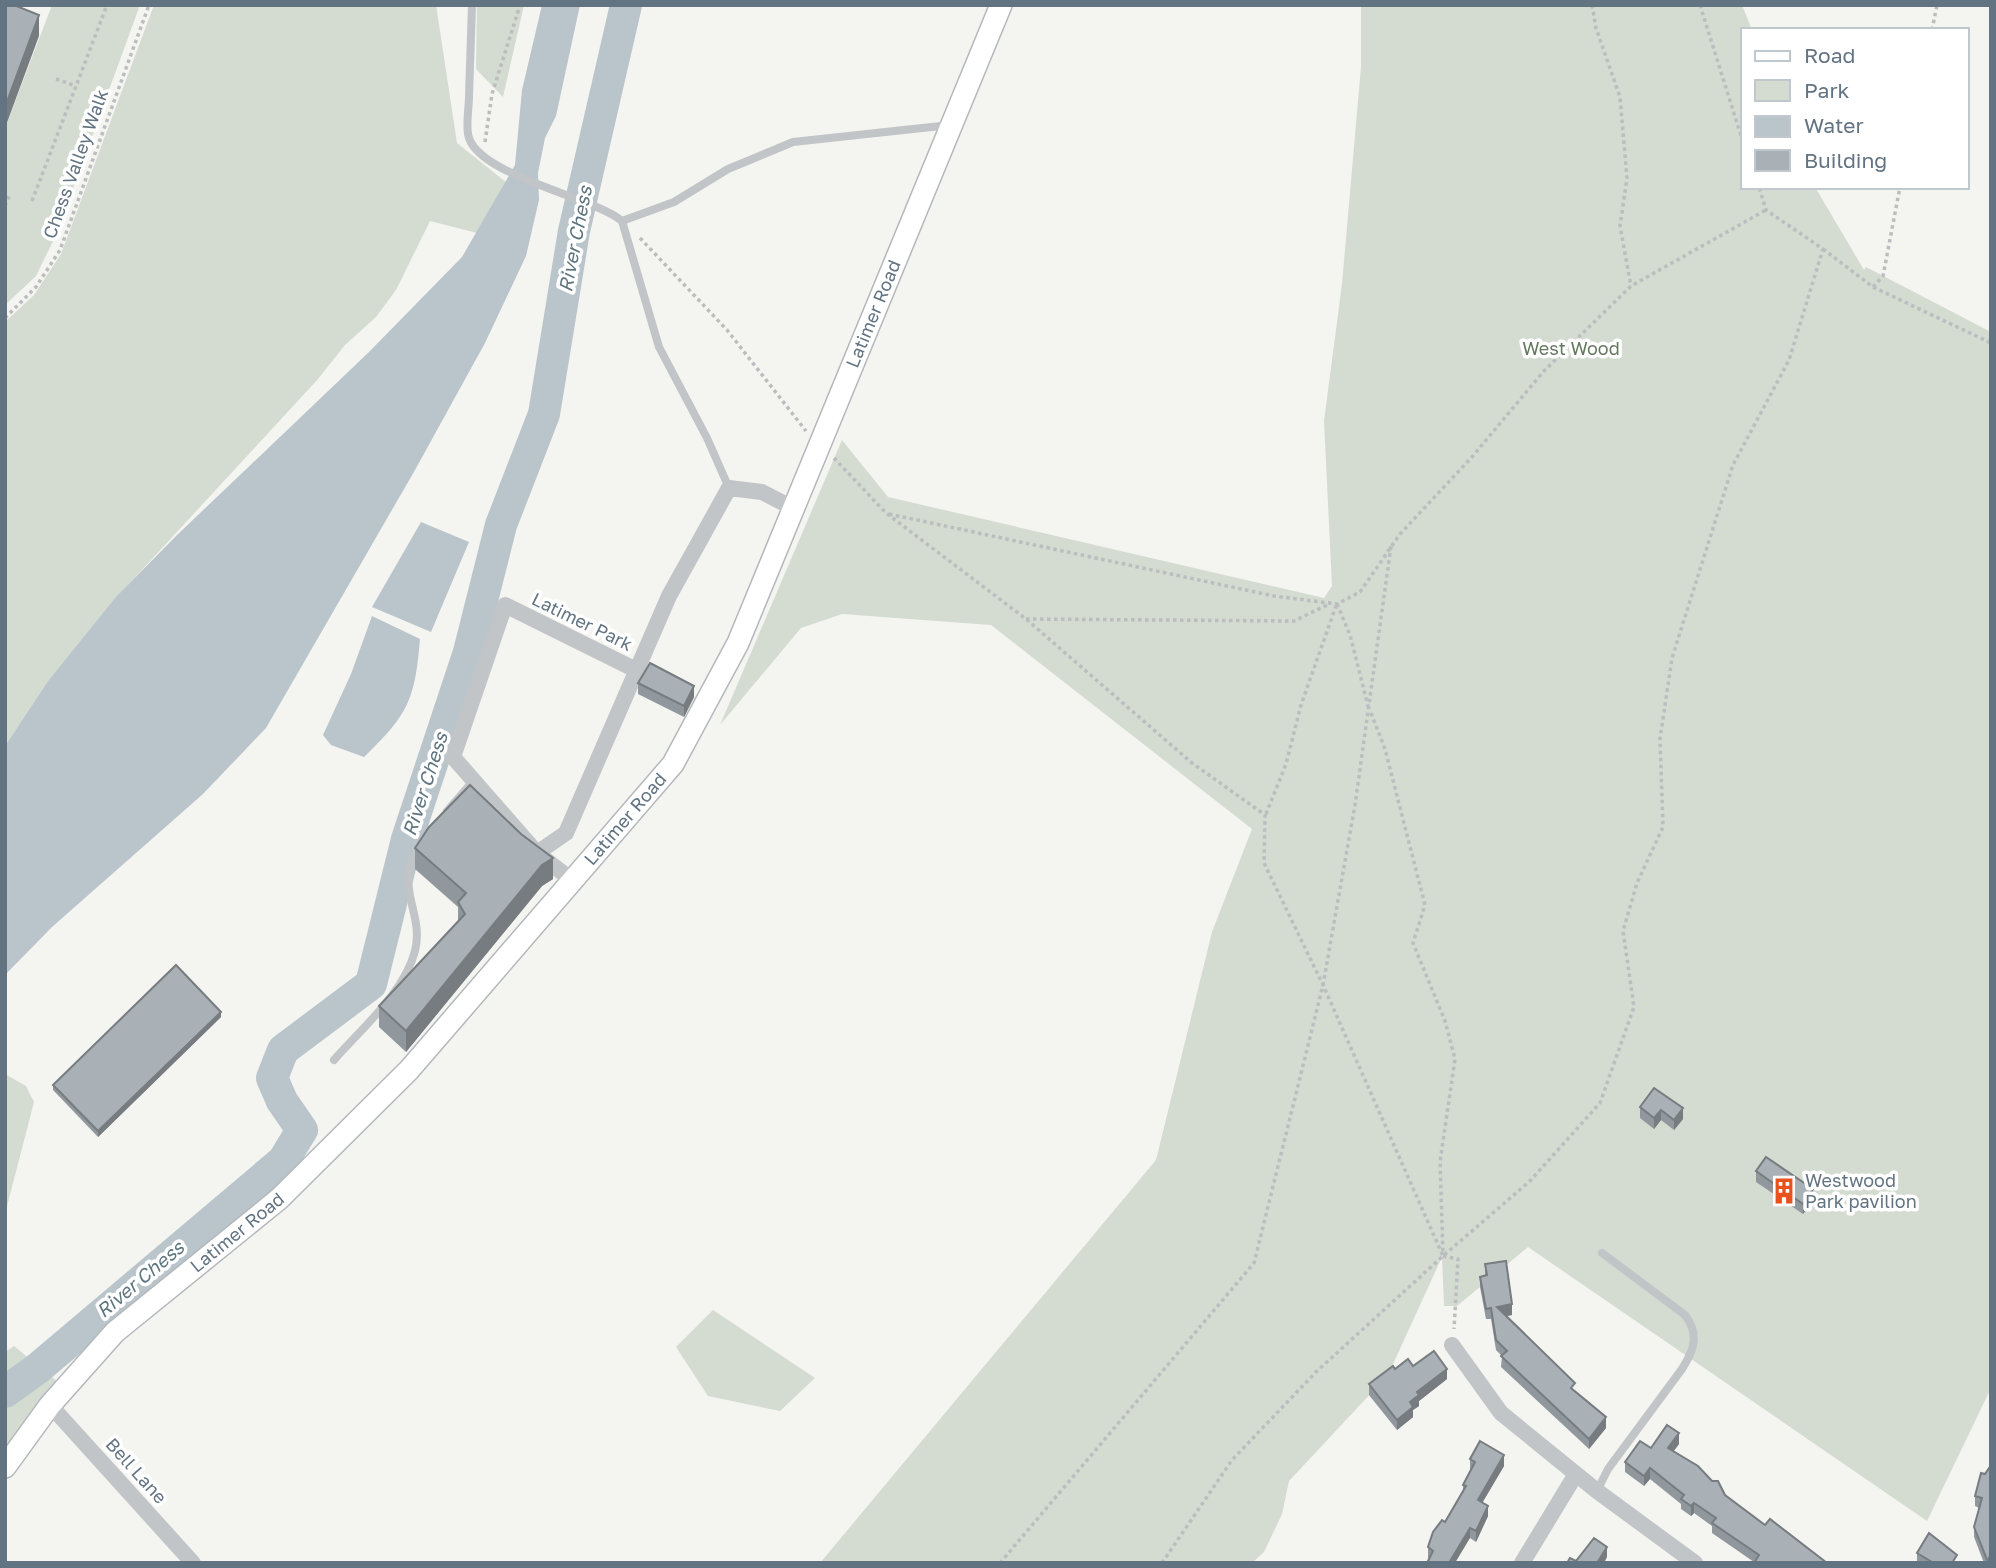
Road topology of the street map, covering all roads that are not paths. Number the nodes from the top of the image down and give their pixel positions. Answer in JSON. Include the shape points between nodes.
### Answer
{"nodes":[{"id":1,"x":472,"y":5,"type":"edge"},
{"id":2,"x":1001,"y":5,"type":"edge"},
{"id":3,"x":952,"y":125,"type":"junction"},
{"id":4,"x":622,"y":221,"type":"junction"},
{"id":5,"x":729,"y":488,"type":"junction"},
{"id":6,"x":793,"y":508,"type":"junction"},
{"id":7,"x":636,"y":670,"type":"junction"},
{"id":8,"x":473,"y":781,"type":"junction"},
{"id":9,"x":442,"y":817,"type":"edge"},
{"id":10,"x":428,"y":837,"type":"edge"},
{"id":11,"x":537,"y":853,"type":"junction"},
{"id":12,"x":573,"y":881,"type":"junction"},
{"id":13,"x":334,"y":1060,"type":"dead end"},
{"id":14,"x":1602,"y":1253,"type":"dead end"},
{"id":15,"x":1452,"y":1345,"type":"road end"},
{"id":16,"x":50,"y":1405,"type":"junction"},
{"id":17,"x":5,"y":1467,"type":"edge"},
{"id":18,"x":1576,"y":1474,"type":"junction"},
{"id":19,"x":1597,"y":1491,"type":"junction"},
{"id":20,"x":193,"y":1563,"type":"edge"},
{"id":21,"x":1522,"y":1563,"type":"edge"},
{"id":22,"x":1695,"y":1563,"type":"edge"}],
"edges":[{"from":1,"to":4,"type":"lane","via":[[468,136],[482,155],[503,170],[608,210]]},
{"from":2,"to":3,"type":"street","name":"Latimer Road"},
{"from":3,"to":4,"type":"lane","via":[[793,142],[728,169],[674,202]]},
{"from":3,"to":6,"type":"street","name":"Latimer Road"},
{"from":4,"to":5,"type":"lane","via":[[659,347]]},
{"from":5,"to":6,"type":"street","via":[[762,492]]},
{"from":5,"to":7,"type":"street","name":"Latimer Park","via":[[669,596]]},
{"from":6,"to":12,"type":"street","name":"Latimer Road","via":[[738,643],[673,764]]},
{"from":7,"to":8,"type":"street","name":"Latimer Park","via":[[505,605],[453,757]]},
{"from":7,"to":11,"type":"street","name":"Latimer Park","via":[[566,833]]},
{"from":8,"to":9,"type":"lane"},
{"from":8,"to":11,"type":"street","name":"Latimer Park"},
{"from":10,"to":13,"type":"lane","via":[[413,857],[406,880],[417,936],[408,970]]},
{"from":11,"to":12,"type":"street","name":"Latimer Park"},
{"from":12,"to":16,"type":"street","name":"Latimer Road","via":[[409,1070],[279,1199],[115,1332]]},
{"from":14,"to":19,"type":"lane","via":[[1685,1315],[1693,1325],[1695,1339],[1687,1361]]},
{"from":15,"to":18,"type":"street","via":[[1501,1413]]},
{"from":16,"to":17,"type":"street","name":"Latimer Road"},
{"from":16,"to":20,"type":"street","name":"Bell Lane"},
{"from":18,"to":19,"type":"street"},
{"from":18,"to":21,"type":"street"},
{"from":19,"to":22,"type":"street"}]}
